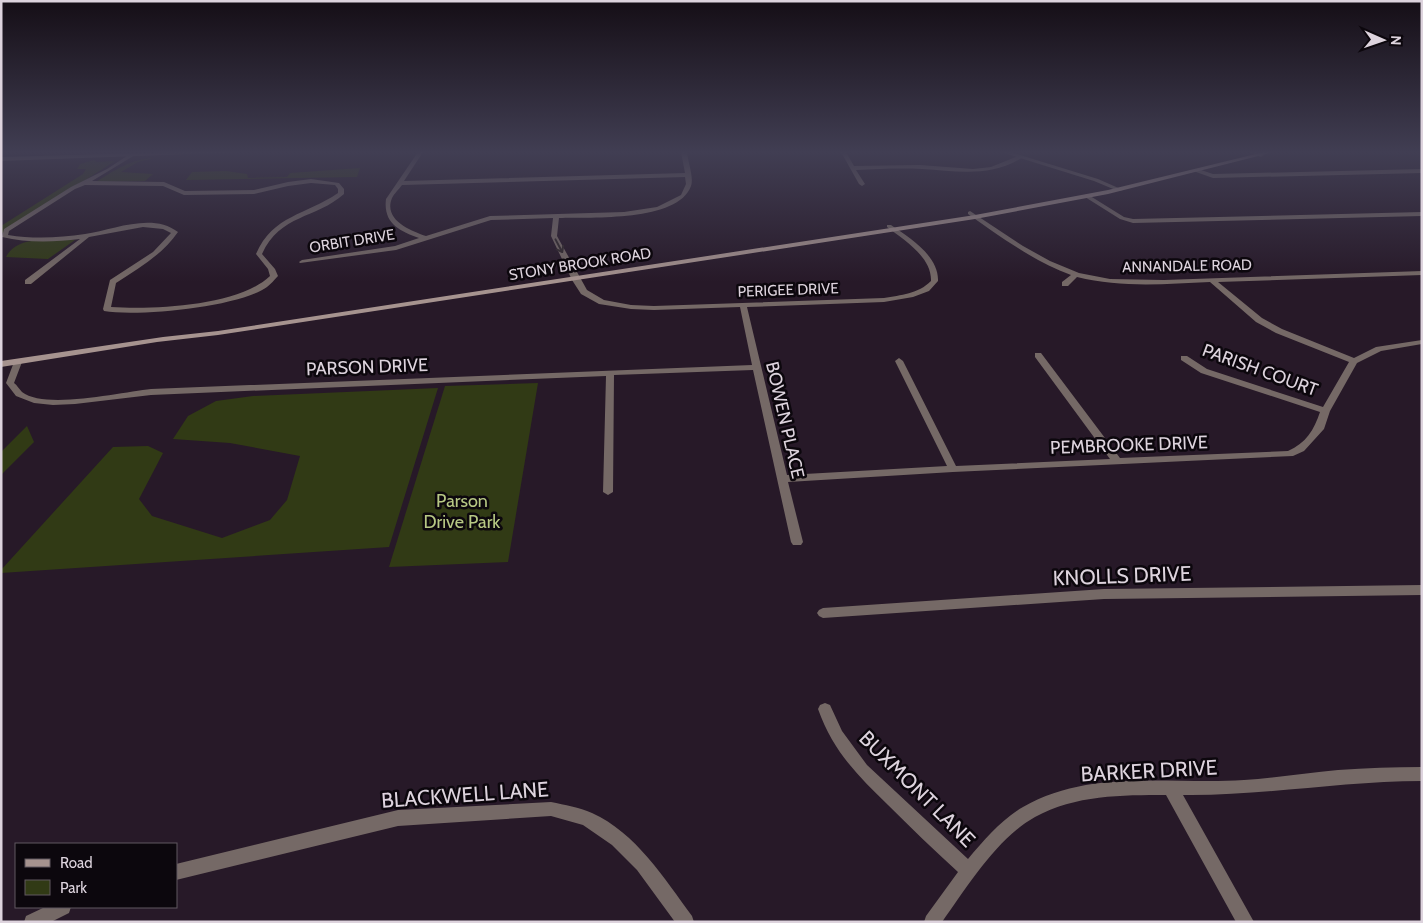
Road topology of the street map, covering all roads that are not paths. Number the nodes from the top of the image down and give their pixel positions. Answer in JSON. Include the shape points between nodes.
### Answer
{"nodes":[{"id":1,"x":62,"y":195,"type":"edge"},
{"id":2,"x":339,"y":195,"type":"edge"},
{"id":3,"x":392,"y":195,"type":"edge"},
{"id":4,"x":683,"y":195,"type":"edge"},
{"id":5,"x":1092,"y":195,"type":"edge"},
{"id":6,"x":1087,"y":196,"type":"junction"},
{"id":7,"x":1422,"y":214,"type":"edge"},
{"id":8,"x":973,"y":215,"type":"junction"},
{"id":9,"x":556,"y":216,"type":"junction"},
{"id":10,"x":891,"y":228,"type":"junction"},
{"id":11,"x":88,"y":235,"type":"junction"},
{"id":12,"x":424,"y":238,"type":"junction"},
{"id":13,"x":302,"y":262,"type":"dead end"},
{"id":14,"x":1422,"y":273,"type":"edge"},
{"id":15,"x":1076,"y":274,"type":"junction"},
{"id":16,"x":574,"y":276,"type":"junction"},
{"id":17,"x":1211,"y":280,"type":"junction"},
{"id":18,"x":28,"y":282,"type":"dead end"},
{"id":19,"x":1065,"y":284,"type":"dead end"},
{"id":20,"x":743,"y":305,"type":"junction"},
{"id":21,"x":1422,"y":342,"type":"edge"},
{"id":22,"x":1038,"y":355,"type":"dead end"},
{"id":23,"x":1184,"y":358,"type":"dead end"},
{"id":24,"x":899,"y":361,"type":"dead end"},
{"id":25,"x":1354,"y":361,"type":"junction"},
{"id":26,"x":18,"y":362,"type":"junction"},
{"id":27,"x":1,"y":364,"type":"edge"},
{"id":28,"x":756,"y":367,"type":"junction"},
{"id":29,"x":610,"y":374,"type":"junction"},
{"id":30,"x":1325,"y":411,"type":"junction"},
{"id":31,"x":1118,"y":462,"type":"junction"},
{"id":32,"x":953,"y":469,"type":"junction"},
{"id":33,"x":782,"y":479,"type":"junction"},
{"id":34,"x":608,"y":492,"type":"dead end"},
{"id":35,"x":797,"y":542,"type":"dead end"},
{"id":36,"x":1422,"y":590,"type":"edge"},
{"id":37,"x":823,"y":613,"type":"dead end"},
{"id":38,"x":825,"y":709,"type":"dead end"},
{"id":39,"x":1422,"y":774,"type":"edge"},
{"id":40,"x":1170,"y":788,"type":"junction"},
{"id":41,"x":970,"y":871,"type":"junction"},
{"id":42,"x":178,"y":872,"type":"edge"},
{"id":43,"x":61,"y":908,"type":"edge"},
{"id":44,"x":32,"y":922,"type":"edge"},
{"id":45,"x":686,"y":922,"type":"edge"},
{"id":46,"x":932,"y":922,"type":"edge"},
{"id":47,"x":1246,"y":922,"type":"edge"}],
"edges":[{"from":1,"to":11,"type":"street","via":[[6,230],[4,236],[25,239]]},
{"from":2,"to":11,"type":"street","via":[[290,220],[268,236],[259,254],[271,269],[272,281],[245,294],[202,305],[122,312],[107,309],[114,282],[162,248],[175,232],[160,226],[130,227]]},
{"from":3,"to":12,"type":"street","via":[[388,208],[390,217],[400,227]]},
{"from":4,"to":9,"type":"street","name":"ORBIT DRIVE","via":[[658,209],[624,214]]},
{"from":5,"to":6,"type":"main road","name":"STONY BROOK ROAD"},
{"from":6,"to":7,"type":"street","via":[[1122,218],[1133,221]]},
{"from":6,"to":8,"type":"main road","name":"STONY BROOK ROAD"},
{"from":8,"to":10,"type":"main road","name":"STONY BROOK ROAD"},
{"from":8,"to":15,"type":"street","name":"ANNANDALE ROAD","via":[[1047,262]]},
{"from":9,"to":12,"type":"street","name":"ORBIT DRIVE","via":[[490,218]]},
{"from":9,"to":16,"type":"street","name":"PERIGEE DRIVE","one_way":true,"via":[[554,236]]},
{"from":10,"to":16,"type":"main road","name":"STONY BROOK ROAD"},
{"from":10,"to":20,"type":"street","name":"PERIGEE DRIVE","via":[[921,251],[936,275],[933,285],[922,293],[884,300]]},
{"from":11,"to":18,"type":"street"},
{"from":12,"to":13,"type":"street","name":"ORBIT DRIVE","via":[[388,250]]},
{"from":14,"to":17,"type":"street","name":"ANNANDALE ROAD"},
{"from":15,"to":17,"type":"street","name":"ANNANDALE ROAD","via":[[1129,282]]},
{"from":15,"to":19,"type":"street"},
{"from":16,"to":20,"type":"street","name":"PERIGEE DRIVE","via":[[584,292],[618,305],[643,308]]},
{"from":16,"to":26,"type":"main road","name":"STONY BROOK ROAD","via":[[219,328]]},
{"from":17,"to":25,"type":"street","via":[[1259,320]]},
{"from":20,"to":28,"type":"street","name":"BOWEN PLACE"},
{"from":21,"to":25,"type":"street","via":[[1379,348]]},
{"from":22,"to":31,"type":"street"},
{"from":23,"to":30,"type":"street","name":"PARISH COURT","via":[[1204,371]]},
{"from":24,"to":32,"type":"street"},
{"from":25,"to":30,"type":"street","name":"PEMBROOKE DRIVE"},
{"from":26,"to":27,"type":"main road","name":"STONY BROOK ROAD"},
{"from":26,"to":29,"type":"street","name":"PARSON DRIVE","via":[[10,383],[13,390],[48,404],[151,392]]},
{"from":28,"to":29,"type":"street","name":"PARSON DRIVE"},
{"from":28,"to":33,"type":"street","name":"BOWEN PLACE"},
{"from":29,"to":34,"type":"street"},
{"from":30,"to":31,"type":"street","name":"PEMBROOKE DRIVE","via":[[1319,429],[1308,443],[1290,454]]},
{"from":31,"to":32,"type":"street","name":"PEMBROOKE DRIVE"},
{"from":32,"to":33,"type":"street","name":"PEMBROOKE DRIVE"},
{"from":33,"to":35,"type":"street","name":"BOWEN PLACE"},
{"from":36,"to":37,"type":"street","name":"KNOLLS DRIVE","via":[[1104,594]]},
{"from":38,"to":41,"type":"street","name":"BUXMONT LANE","via":[[842,747],[859,768]]},
{"from":39,"to":40,"type":"street","name":"BARKER DRIVE","via":[[1354,776],[1225,788]]},
{"from":40,"to":41,"type":"street","name":"BARKER DRIVE","via":[[1084,792],[1030,812],[1003,834]]},
{"from":40,"to":47,"type":"street"},
{"from":41,"to":46,"type":"street","name":"BARKER DRIVE"},
{"from":42,"to":45,"type":"street","name":"BLACKWELL LANE","via":[[398,818],[551,809],[589,820],[622,842],[642,862]]},
{"from":43,"to":44,"type":"street"}]}
